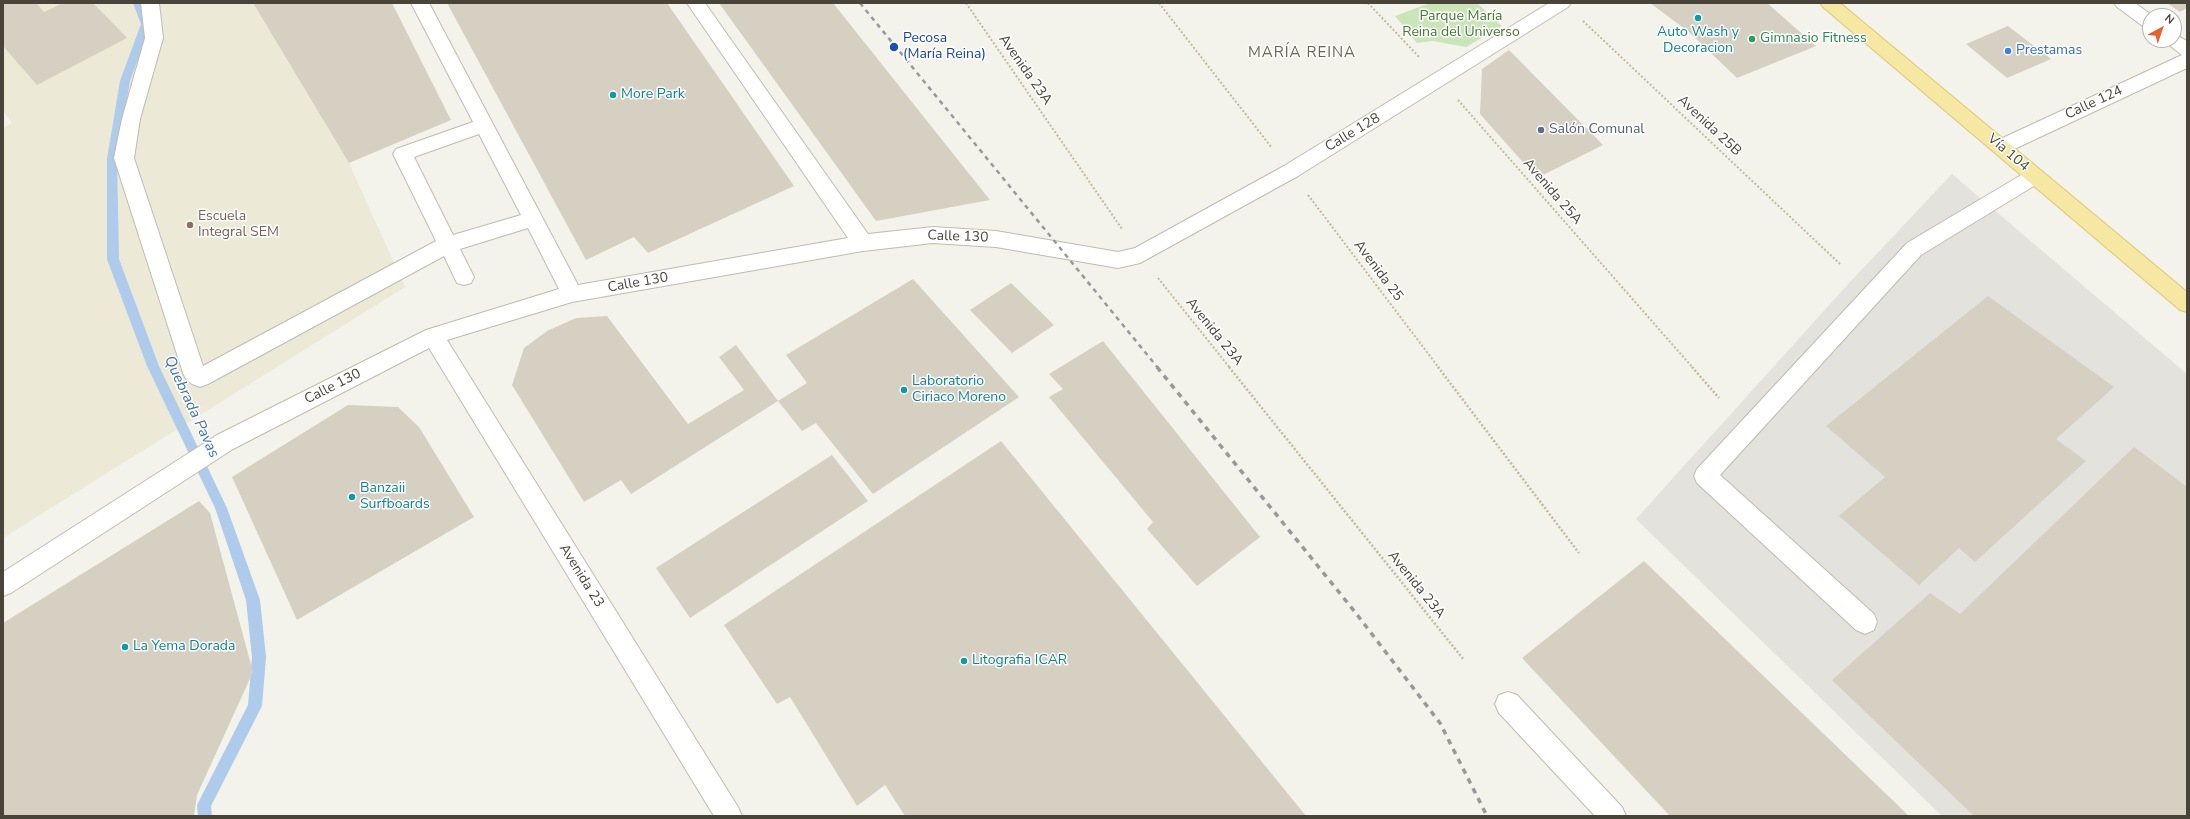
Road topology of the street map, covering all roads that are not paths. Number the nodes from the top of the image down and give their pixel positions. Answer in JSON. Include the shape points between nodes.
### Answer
{"nodes":[{"id":1,"x":150,"y":3,"type":"edge"},
{"id":2,"x":420,"y":3,"type":"edge"},
{"id":3,"x":696,"y":3,"type":"edge"},
{"id":4,"x":1562,"y":3,"type":"edge"},
{"id":5,"x":1829,"y":3,"type":"edge"},
{"id":6,"x":2123,"y":3,"type":"edge"},
{"id":7,"x":2142,"y":17,"type":"edge"},
{"id":8,"x":2187,"y":60,"type":"edge"},
{"id":9,"x":484,"y":125,"type":"junction"},
{"id":10,"x":2001,"y":147,"type":"junction"},
{"id":11,"x":2035,"y":176,"type":"junction"},
{"id":12,"x":533,"y":219,"type":"junction"},
{"id":13,"x":863,"y":243,"type":"junction"},
{"id":14,"x":447,"y":245,"type":"junction"},
{"id":15,"x":1140,"y":255,"type":"joint"},
{"id":16,"x":464,"y":277,"type":"dead end"},
{"id":17,"x":572,"y":294,"type":"junction"},
{"id":18,"x":2187,"y":304,"type":"edge"},
{"id":19,"x":433,"y":336,"type":"junction"},
{"id":20,"x":3,"y":585,"type":"edge"},
{"id":21,"x":1865,"y":622,"type":"dead end"},
{"id":22,"x":1508,"y":704,"type":"dead end"},
{"id":23,"x":729,"y":816,"type":"edge"},
{"id":24,"x":1613,"y":816,"type":"edge"}],
"edges":[{"from":1,"to":14,"type":"street","via":[[154,38],[131,119],[124,158],[194,373],[200,378]]},
{"from":2,"to":9,"type":"street"},
{"from":3,"to":13,"type":"street"},
{"from":4,"to":15,"type":"street","name":"Calle 128","via":[[1291,172]]},
{"from":5,"to":10,"type":"main road","name":"Vía 104"},
{"from":6,"to":7,"type":"street"},
{"from":8,"to":10,"type":"street","name":"Calle 124"},
{"from":9,"to":12,"type":"street"},
{"from":9,"to":14,"type":"street","via":[[402,154]]},
{"from":10,"to":11,"type":"main road","name":"Vía 104"},
{"from":11,"to":18,"type":"main road","name":"Vía 104"},
{"from":11,"to":21,"type":"street","via":[[1914,249],[1705,476]]},
{"from":12,"to":14,"type":"street"},
{"from":12,"to":17,"type":"street"},
{"from":13,"to":15,"type":"street","name":"Calle 130","via":[[933,235],[996,239],[1118,260]]},
{"from":13,"to":17,"type":"street","name":"Calle 130"},
{"from":14,"to":16,"type":"street"},
{"from":17,"to":19,"type":"street","name":"Calle 130"},
{"from":19,"to":20,"type":"street","name":"Calle 130","via":[[224,442]]},
{"from":19,"to":23,"type":"street","name":"Avenida 23"},
{"from":22,"to":24,"type":"street"}]}
